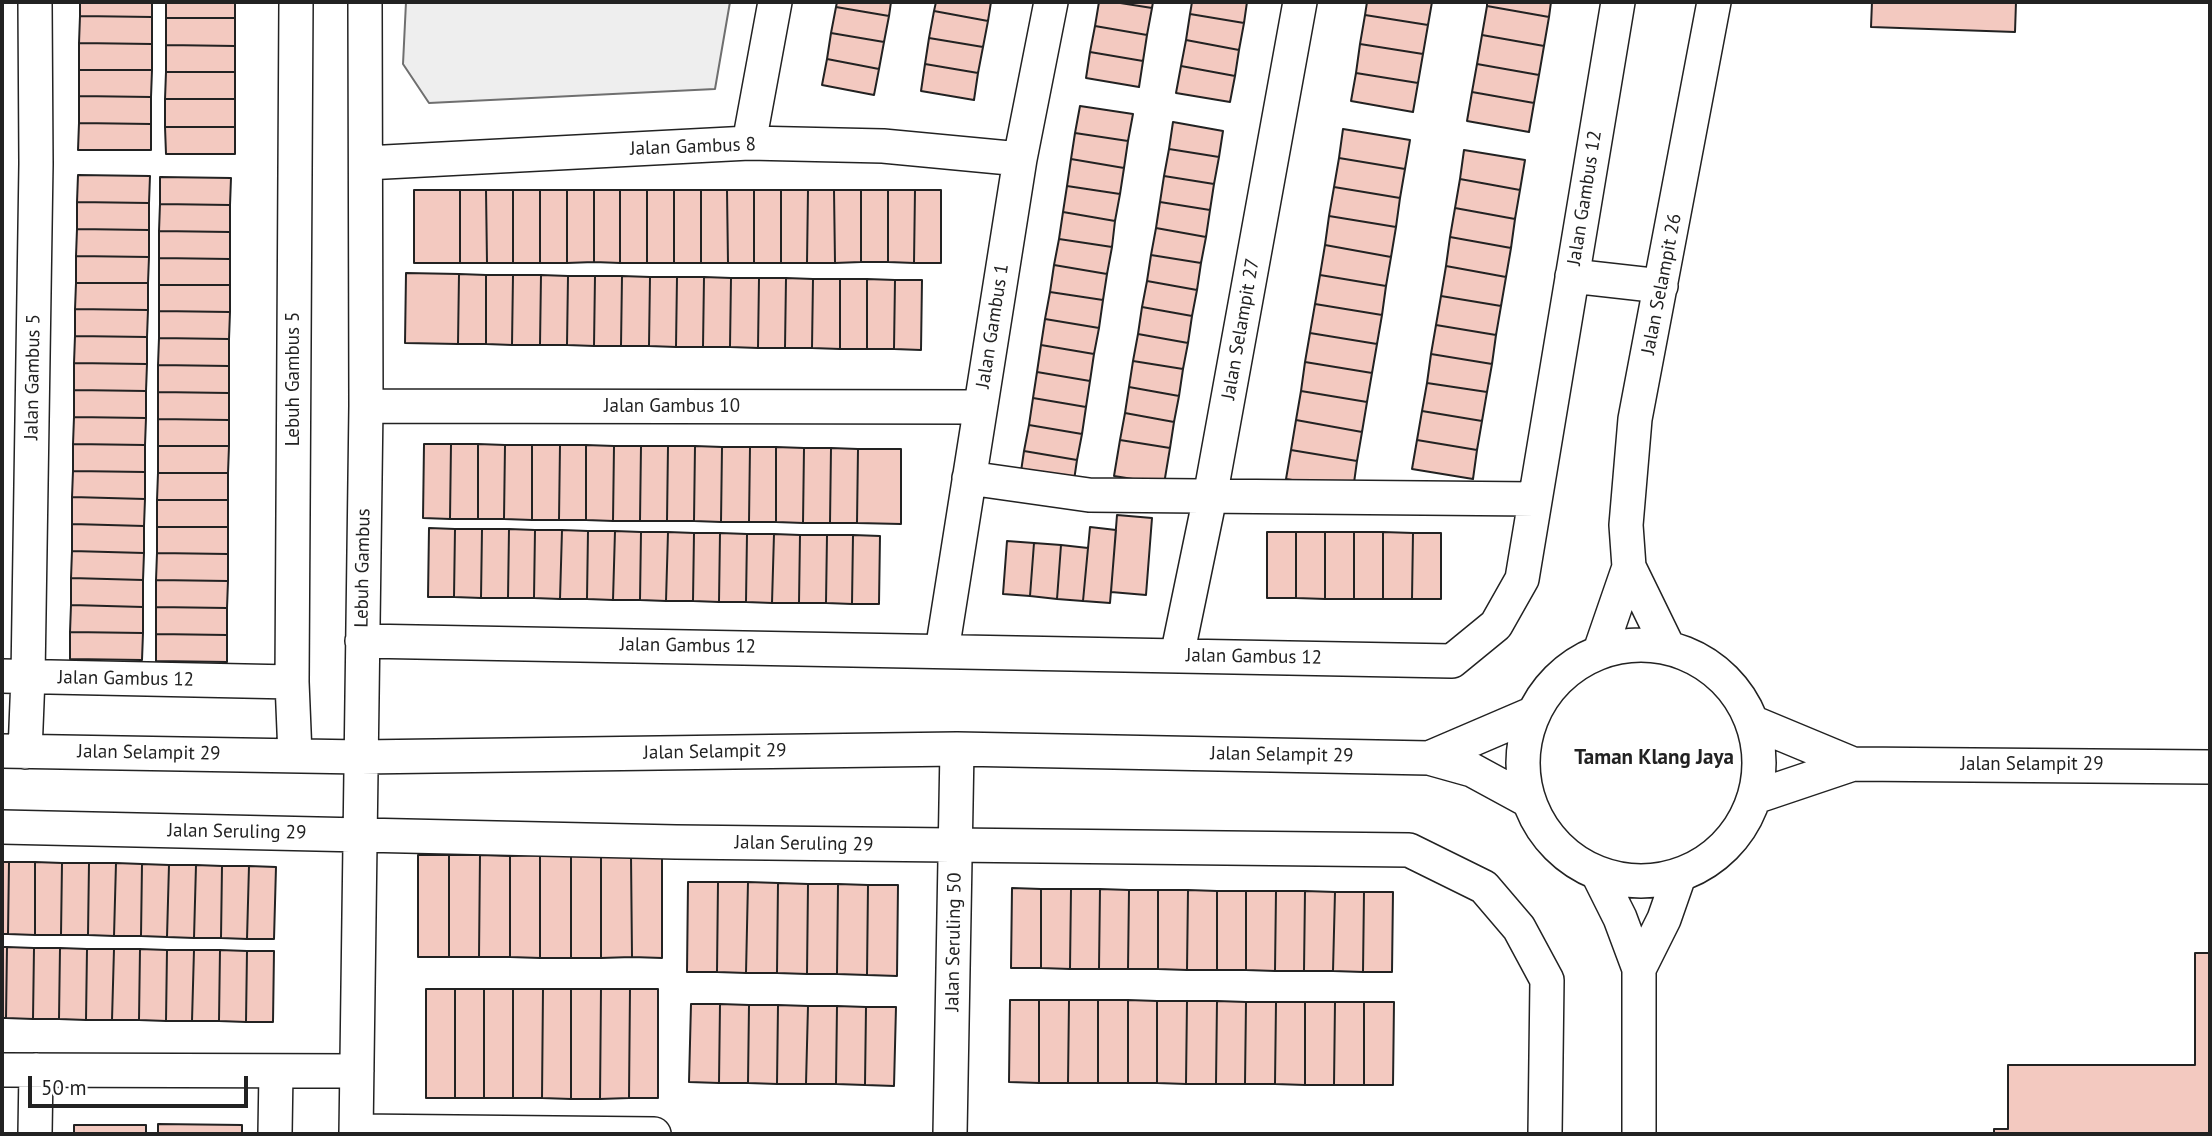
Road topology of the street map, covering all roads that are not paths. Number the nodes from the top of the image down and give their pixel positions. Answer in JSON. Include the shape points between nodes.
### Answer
{"nodes":[{"id":1,"x":35,"y":2,"type":"edge"},
{"id":2,"x":296,"y":2,"type":"edge"},
{"id":3,"x":365,"y":2,"type":"edge"},
{"id":4,"x":775,"y":2,"type":"edge"},
{"id":5,"x":1051,"y":2,"type":"edge"},
{"id":6,"x":1300,"y":2,"type":"edge"},
{"id":7,"x":1618,"y":2,"type":"edge"},
{"id":8,"x":1714,"y":2,"type":"edge"},
{"id":9,"x":749,"y":143,"type":"junction"},
{"id":10,"x":1020,"y":159,"type":"junction"},
{"id":11,"x":366,"y":163,"type":"junction"},
{"id":12,"x":1572,"y":276,"type":"junction"},
{"id":13,"x":1661,"y":286,"type":"junction"},
{"id":14,"x":366,"y":407,"type":"junction"},
{"id":15,"x":979,"y":407,"type":"junction"},
{"id":16,"x":969,"y":478,"type":"junction"},
{"id":17,"x":1210,"y":497,"type":"junction"},
{"id":18,"x":1535,"y":499,"type":"junction"},
{"id":19,"x":1629,"y":567,"type":"junction"},
{"id":20,"x":362,"y":641,"type":"junction"},
{"id":21,"x":1668,"y":647,"type":"junction"},
{"id":22,"x":942,"y":651,"type":"junction"},
{"id":23,"x":1600,"y":651,"type":"junction"},
{"id":24,"x":1177,"y":656,"type":"junction"},
{"id":25,"x":15,"y":676,"type":"edge"},
{"id":26,"x":292,"y":682,"type":"junction"},
{"id":27,"x":1534,"y":713,"type":"junction"},
{"id":28,"x":1752,"y":722,"type":"junction"},
{"id":29,"x":957,"y":749,"type":"junction"},
{"id":30,"x":13,"y":751,"type":"edge"},
{"id":31,"x":295,"y":755,"type":"junction"},
{"id":32,"x":361,"y":757,"type":"junction"},
{"id":33,"x":1429,"y":758,"type":"junction"},
{"id":34,"x":1853,"y":764,"type":"junction"},
{"id":35,"x":2210,"y":766,"type":"edge"},
{"id":36,"x":1755,"y":797,"type":"junction"},
{"id":37,"x":1529,"y":801,"type":"junction"},
{"id":38,"x":2,"y":827,"type":"edge"},
{"id":39,"x":360,"y":835,"type":"junction"},
{"id":40,"x":956,"y":846,"type":"junction"},
{"id":41,"x":1598,"y":874,"type":"junction"},
{"id":42,"x":1679,"y":876,"type":"junction"},
{"id":43,"x":1639,"y":969,"type":"junction"},
{"id":44,"x":2,"y":1070,"type":"edge"},
{"id":45,"x":36,"y":1070,"type":"junction"},
{"id":46,"x":276,"y":1071,"type":"junction"},
{"id":47,"x":357,"y":1071,"type":"junction"},
{"id":48,"x":356,"y":1133,"type":"edge"},
{"id":49,"x":35,"y":1134,"type":"edge"},
{"id":50,"x":275,"y":1134,"type":"edge"},
{"id":51,"x":654,"y":1134,"type":"edge"},
{"id":52,"x":950,"y":1134,"type":"edge"},
{"id":53,"x":1545,"y":1134,"type":"edge"},
{"id":54,"x":1639,"y":1134,"type":"edge"}],
"edges":[{"from":1,"to":25,"type":"street","name":"Jalan Gambus 5","via":[[36,164]]},
{"from":2,"to":26,"type":"street","name":"Lebuh Gambus 5"},
{"from":3,"to":11,"type":"street","name":"Lebuh Gambus"},
{"from":4,"to":9,"type":"street"},
{"from":5,"to":10,"type":"street","name":"Jalan Gambus 1"},
{"from":6,"to":17,"type":"street","name":"Jalan Selampit 27"},
{"from":7,"to":12,"type":"street","name":"Jalan Gambus 12"},
{"from":8,"to":13,"type":"street","name":"Jalan Selampit 26"},
{"from":9,"to":10,"type":"street","name":"Jalan Gambus 8","via":[[883,146]]},
{"from":9,"to":11,"type":"street","name":"Jalan Gambus 8"},
{"from":10,"to":15,"type":"street","name":"Jalan Gambus 1"},
{"from":11,"to":14,"type":"street","name":"Lebuh Gambus"},
{"from":12,"to":13,"type":"street"},
{"from":12,"to":18,"type":"street","name":"Jalan Gambus 12"},
{"from":13,"to":19,"type":"street","name":"Jalan Selampit 26","via":[[1635,419],[1626,525]]},
{"from":14,"to":15,"type":"street","name":"Jalan Gambus 10"},
{"from":14,"to":20,"type":"street","name":"Lebuh Gambus"},
{"from":15,"to":16,"type":"street","name":"Jalan Gambus 1"},
{"from":16,"to":17,"type":"street","via":[[1090,495]]},
{"from":16,"to":22,"type":"street","name":"Jalan Gambus 1"},
{"from":17,"to":18,"type":"street"},
{"from":17,"to":24,"type":"street","name":"Jalan Selampit 27"},
{"from":18,"to":24,"type":"street","name":"Jalan Gambus 12","via":[[1522,579],[1496,625],[1452,661]]},
{"from":19,"to":21,"type":"street","name":"Jalan Selampit 26"},
{"from":19,"to":23,"type":"street","name":"Jalan Selampit 26"},
{"from":20,"to":22,"type":"street","name":"Jalan Gambus 12"},
{"from":20,"to":32,"type":"street","name":"Lebuh Gambus"},
{"from":21,"to":23,"type":"street","via":[[1633,644]]},
{"from":21,"to":28,"type":"street","via":[[1719,673]]},
{"from":22,"to":24,"type":"street","name":"Jalan Gambus 12"},
{"from":23,"to":27,"type":"street","via":[[1573,665],[1550,687]]},
{"from":25,"to":26,"type":"street","name":"Jalan Gambus 12"},
{"from":25,"to":30,"type":"street","name":"Jalan Gambus 5"},
{"from":26,"to":31,"type":"street","name":"Lebuh Gambus 5"},
{"from":27,"to":33,"type":"street","name":"Jalan Selampit 29"},
{"from":27,"to":37,"type":"street","via":[[1524,741],[1523,772]]},
{"from":28,"to":34,"type":"street","name":"Jalan Selampit 29"},
{"from":28,"to":36,"type":"street","via":[[1759,759]]},
{"from":29,"to":32,"type":"street","name":"Jalan Selampit 29"},
{"from":29,"to":33,"type":"street","name":"Jalan Selampit 29"},
{"from":29,"to":40,"type":"street","name":"Jalan Seruling 50"},
{"from":30,"to":31,"type":"street","name":"Jalan Selampit 29"},
{"from":31,"to":32,"type":"street","name":"Jalan Selampit 29"},
{"from":32,"to":39,"type":"street","name":"Lebuh Gambus"},
{"from":33,"to":37,"type":"street","name":"Jalan Selampit 29","via":[[1472,770]]},
{"from":34,"to":35,"type":"street","name":"Jalan Selampit 29"},
{"from":34,"to":36,"type":"street","name":"Jalan Selampit 29"},
{"from":36,"to":42,"type":"street","via":[[1738,831],[1712,858]]},
{"from":37,"to":41,"type":"street","via":[[1560,849]]},
{"from":38,"to":39,"type":"street","name":"Jalan Seruling 29"},
{"from":39,"to":40,"type":"street","name":"Jalan Seruling 29"},
{"from":39,"to":47,"type":"street","name":"Lebuh Gambus"},
{"from":40,"to":52,"type":"street","name":"Jalan Seruling 50"},
{"from":40,"to":53,"type":"street","name":"Jalan Seruling 29","via":[[1409,850],[1484,887],[1519,928],[1547,980]]},
{"from":41,"to":42,"type":"street","via":[[1652,882]]},
{"from":41,"to":43,"type":"street"},
{"from":42,"to":43,"type":"street"},
{"from":43,"to":54,"type":"street"},
{"from":44,"to":45,"type":"street"},
{"from":45,"to":46,"type":"street"},
{"from":45,"to":49,"type":"street"},
{"from":46,"to":47,"type":"street"},
{"from":46,"to":50,"type":"street"},
{"from":47,"to":48,"type":"street","name":"Lebuh Gambus"},
{"from":48,"to":51,"type":"street"}]}
